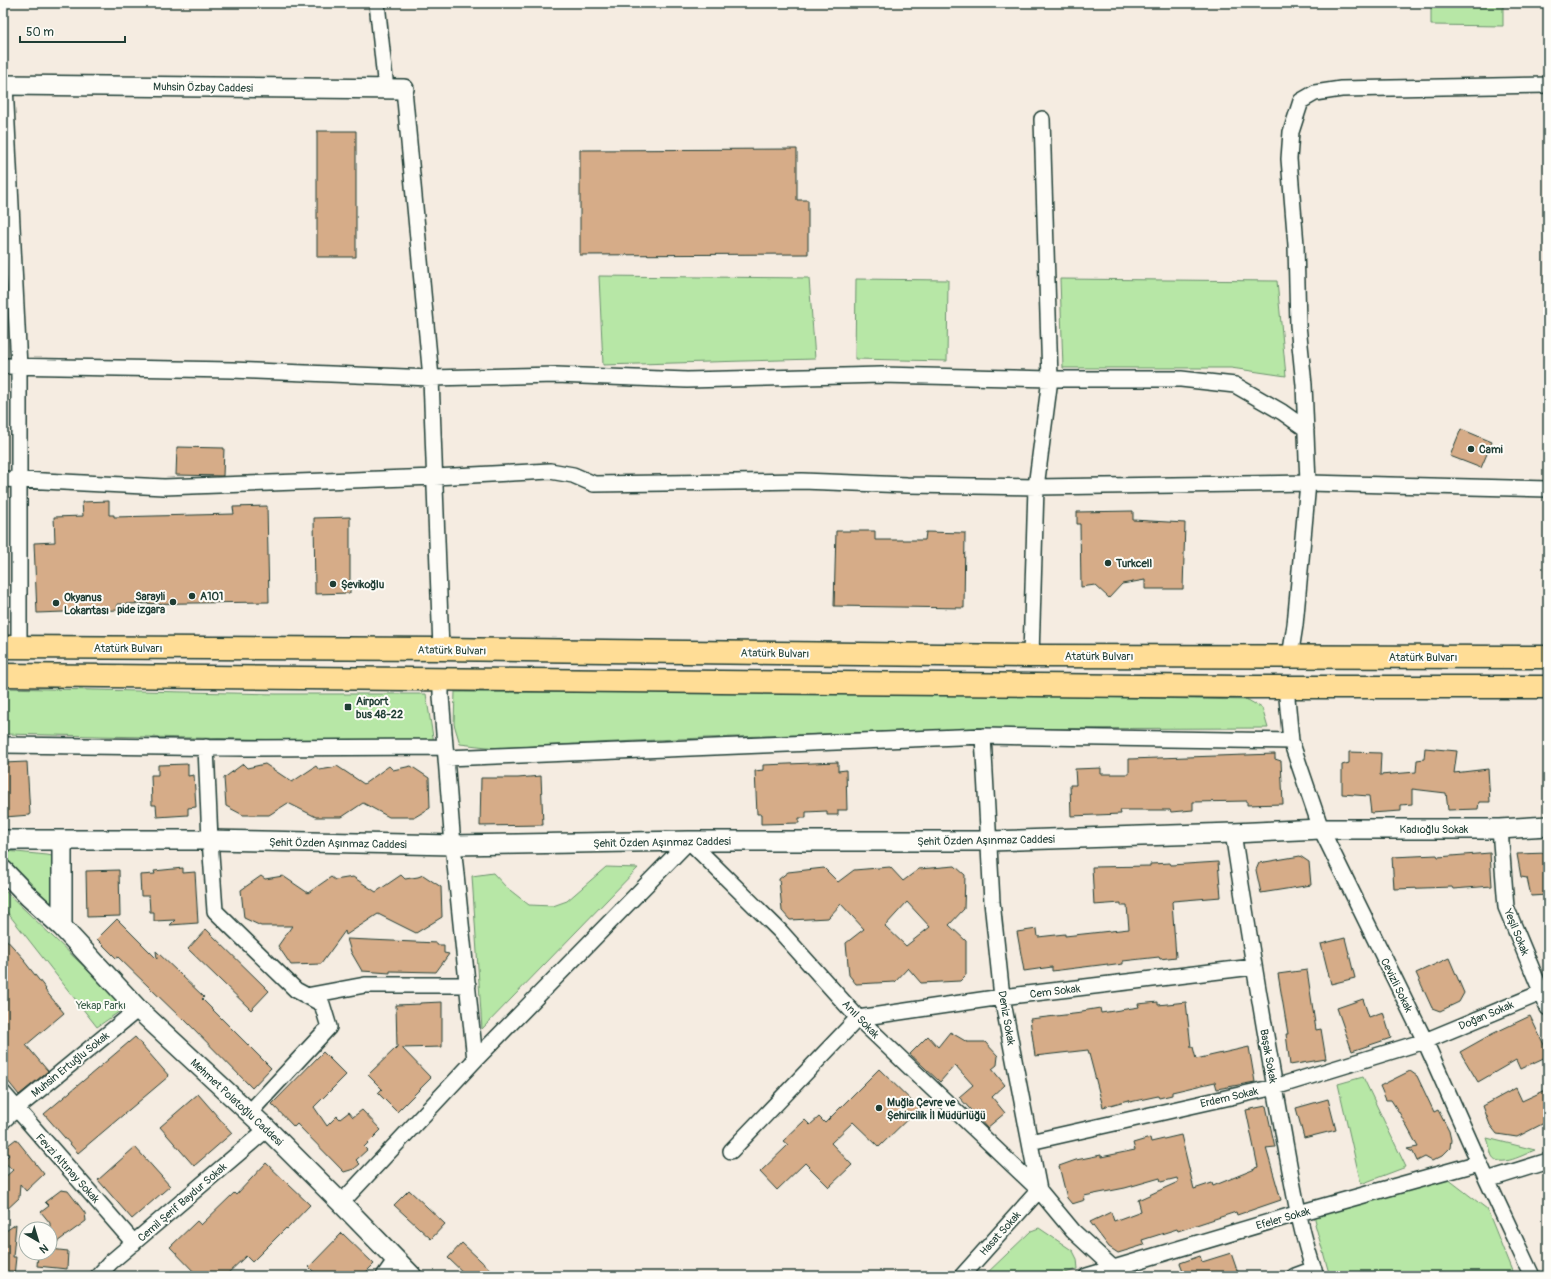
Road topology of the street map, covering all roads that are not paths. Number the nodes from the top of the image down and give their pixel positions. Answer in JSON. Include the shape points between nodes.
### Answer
{"nodes":[{"id":1,"x":377,"y":3,"type":"edge"},
{"id":2,"x":4,"y":85,"type":"edge"},
{"id":3,"x":1548,"y":85,"type":"edge"},
{"id":4,"x":395,"y":89,"type":"junction"},
{"id":5,"x":1042,"y":119,"type":"dead end"},
{"id":6,"x":9,"y":284,"type":"edge"},
{"id":7,"x":3,"y":366,"type":"edge"},
{"id":8,"x":19,"y":367,"type":"junction"},
{"id":9,"x":431,"y":378,"type":"junction"},
{"id":10,"x":1050,"y":379,"type":"junction"},
{"id":11,"x":1306,"y":429,"type":"junction"},
{"id":12,"x":435,"y":477,"type":"junction"},
{"id":13,"x":3,"y":479,"type":"edge"},
{"id":14,"x":19,"y":480,"type":"junction"},
{"id":15,"x":1308,"y":483,"type":"junction"},
{"id":16,"x":1036,"y":487,"type":"junction"},
{"id":17,"x":1548,"y":489,"type":"edge"},
{"id":18,"x":11,"y":647,"type":"edge"},
{"id":19,"x":440,"y":649,"type":"junction"},
{"id":20,"x":1031,"y":656,"type":"junction"},
{"id":21,"x":1290,"y":657,"type":"junction"},
{"id":22,"x":1548,"y":657,"type":"edge"},
{"id":23,"x":3,"y":675,"type":"edge"},
{"id":24,"x":441,"y":679,"type":"junction"},
{"id":25,"x":1286,"y":687,"type":"junction"},
{"id":26,"x":1548,"y":687,"type":"edge"},
{"id":27,"x":983,"y":736,"type":"junction"},
{"id":28,"x":1291,"y":741,"type":"junction"},
{"id":29,"x":3,"y":745,"type":"edge"},
{"id":30,"x":206,"y":747,"type":"junction"},
{"id":31,"x":446,"y":753,"type":"junction"},
{"id":32,"x":1548,"y":826,"type":"edge"},
{"id":33,"x":1320,"y":829,"type":"junction"},
{"id":34,"x":1500,"y":829,"type":"junction"},
{"id":35,"x":1233,"y":833,"type":"junction"},
{"id":36,"x":3,"y":840,"type":"edge"},
{"id":37,"x":210,"y":840,"type":"junction"},
{"id":38,"x":689,"y":841,"type":"junction"},
{"id":39,"x":988,"y":841,"type":"junction"},
{"id":40,"x":62,"y":842,"type":"junction"},
{"id":41,"x":454,"y":845,"type":"junction"},
{"id":42,"x":3,"y":870,"type":"edge"},
{"id":43,"x":62,"y":927,"type":"junction"},
{"id":44,"x":1253,"y":967,"type":"junction"},
{"id":45,"x":468,"y":985,"type":"junction"},
{"id":46,"x":1545,"y":991,"type":"edge"},
{"id":47,"x":306,"y":996,"type":"junction"},
{"id":48,"x":1002,"y":997,"type":"junction"},
{"id":49,"x":1548,"y":1008,"type":"edge"},
{"id":50,"x":138,"y":1009,"type":"junction"},
{"id":51,"x":858,"y":1018,"type":"junction"},
{"id":52,"x":1425,"y":1041,"type":"junction"},
{"id":53,"x":475,"y":1060,"type":"junction"},
{"id":54,"x":1275,"y":1086,"type":"junction"},
{"id":55,"x":3,"y":1093,"type":"edge"},
{"id":56,"x":16,"y":1109,"type":"junction"},
{"id":57,"x":249,"y":1113,"type":"junction"},
{"id":58,"x":3,"y":1121,"type":"edge"},
{"id":59,"x":267,"y":1129,"type":"junction"},
{"id":60,"x":1030,"y":1142,"type":"junction"},
{"id":61,"x":731,"y":1150,"type":"dead end"},
{"id":62,"x":1548,"y":1161,"type":"edge"},
{"id":63,"x":1479,"y":1163,"type":"junction"},
{"id":64,"x":1487,"y":1180,"type":"junction"},
{"id":65,"x":1038,"y":1190,"type":"junction"},
{"id":66,"x":341,"y":1203,"type":"junction"},
{"id":67,"x":1299,"y":1213,"type":"junction"},
{"id":68,"x":134,"y":1243,"type":"junction"},
{"id":69,"x":396,"y":1259,"type":"junction"},
{"id":70,"x":1113,"y":1268,"type":"junction"},
{"id":71,"x":1315,"y":1273,"type":"edge"},
{"id":72,"x":98,"y":1276,"type":"edge"},
{"id":73,"x":384,"y":1276,"type":"edge"},
{"id":74,"x":412,"y":1276,"type":"edge"},
{"id":75,"x":962,"y":1276,"type":"edge"},
{"id":76,"x":1087,"y":1276,"type":"edge"},
{"id":77,"x":1295,"y":1276,"type":"edge"},
{"id":78,"x":1532,"y":1276,"type":"edge"}],
"edges":[{"from":1,"to":4,"type":"street"},
{"from":2,"to":4,"type":"street","name":"Muhsin Özbay Caddesi"},
{"from":2,"to":6,"type":"street"},
{"from":3,"to":11,"type":"street","via":[[1341,88],[1316,93],[1301,101],[1291,132],[1289,159]]},
{"from":4,"to":9,"type":"street"},
{"from":5,"to":10,"type":"street"},
{"from":6,"to":8,"type":"street"},
{"from":7,"to":8,"type":"street"},
{"from":8,"to":9,"type":"street","via":[[232,370]]},
{"from":8,"to":14,"type":"street"},
{"from":9,"to":10,"type":"street","via":[[556,375],[687,380],[881,374]]},
{"from":9,"to":12,"type":"street"},
{"from":10,"to":11,"type":"street","via":[[1181,379],[1236,386]]},
{"from":10,"to":16,"type":"street"},
{"from":11,"to":15,"type":"street"},
{"from":12,"to":14,"type":"street","via":[[164,487]]},
{"from":12,"to":16,"type":"street","via":[[550,471],[573,475],[594,484],[802,481]]},
{"from":12,"to":19,"type":"street"},
{"from":13,"to":14,"type":"street"},
{"from":14,"to":18,"type":"street"},
{"from":15,"to":16,"type":"street"},
{"from":15,"to":17,"type":"street"},
{"from":15,"to":21,"type":"street"},
{"from":16,"to":20,"type":"street"},
{"from":18,"to":19,"type":"main road","name":"Atatürk Bulvarı"},
{"from":19,"to":20,"type":"main road","name":"Atatürk Bulvarı"},
{"from":19,"to":24,"type":"main road"},
{"from":20,"to":21,"type":"main road","name":"Atatürk Bulvarı"},
{"from":21,"to":22,"type":"main road","name":"Atatürk Bulvarı"},
{"from":21,"to":25,"type":"main road"},
{"from":23,"to":24,"type":"main road"},
{"from":24,"to":25,"type":"main road"},
{"from":24,"to":31,"type":"street"},
{"from":25,"to":26,"type":"main road"},
{"from":25,"to":28,"type":"street","name":"Cevizli Sokak"},
{"from":27,"to":28,"type":"street"},
{"from":27,"to":31,"type":"street"},
{"from":27,"to":39,"type":"street","name":"Deniz Sokak"},
{"from":28,"to":33,"type":"street","name":"Cevizli Sokak"},
{"from":29,"to":30,"type":"street"},
{"from":30,"to":31,"type":"street"},
{"from":30,"to":37,"type":"street"},
{"from":31,"to":41,"type":"street"},
{"from":32,"to":34,"type":"street","name":"Kadıoğlu Sokak"},
{"from":33,"to":34,"type":"street","name":"Kadıoğlu Sokak"},
{"from":33,"to":35,"type":"street","name":"Şehit Özden Aşınmaz Caddesi"},
{"from":33,"to":52,"type":"street","name":"Cevizli Sokak"},
{"from":34,"to":46,"type":"street","name":"Yeşil Sokak","via":[[1506,907]]},
{"from":35,"to":39,"type":"street","name":"Şehit Özden Aşınmaz Caddesi"},
{"from":35,"to":44,"type":"street","name":"Başak Sokak"},
{"from":36,"to":40,"type":"street","name":"Şehit Özden Aşınmaz Caddesi"},
{"from":37,"to":40,"type":"street","name":"Şehit Özden Aşınmaz Caddesi"},
{"from":37,"to":41,"type":"street","name":"Şehit Özden Aşınmaz Caddesi"},
{"from":37,"to":47,"type":"street","via":[[215,911],[296,990]]},
{"from":38,"to":39,"type":"street","name":"Şehit Özden Aşınmaz Caddesi"},
{"from":38,"to":41,"type":"street","name":"Şehit Özden Aşınmaz Caddesi"},
{"from":38,"to":51,"type":"street","name":"Anıl Sokak","via":[[780,931]]},
{"from":38,"to":53,"type":"street"},
{"from":39,"to":48,"type":"street","name":"Deniz Sokak"},
{"from":40,"to":43,"type":"street"},
{"from":41,"to":45,"type":"street"},
{"from":42,"to":43,"type":"street","name":"Mehmet Polatoğlu Caddesi"},
{"from":43,"to":50,"type":"street","name":"Mehmet Polatoğlu Caddesi"},
{"from":44,"to":48,"type":"street","name":"Cem Sokak"},
{"from":44,"to":54,"type":"street","name":"Başak Sokak"},
{"from":45,"to":47,"type":"street","via":[[365,985]]},
{"from":45,"to":53,"type":"street"},
{"from":46,"to":49,"type":"street","name":"Yeşil Sokak"},
{"from":46,"to":52,"type":"street","name":"Doğan Sokak"},
{"from":47,"to":57,"type":"street","via":[[322,1004],[329,1027]]},
{"from":48,"to":51,"type":"street","name":"Cem Sokak"},
{"from":48,"to":60,"type":"street","name":"Deniz Sokak"},
{"from":50,"to":56,"type":"street","name":"Muhsin Ertuğlu Sokak"},
{"from":50,"to":57,"type":"street","name":"Mehmet Polatoğlu Caddesi"},
{"from":51,"to":61,"type":"street"},
{"from":51,"to":65,"type":"street","name":"Anıl Sokak"},
{"from":52,"to":54,"type":"street","name":"Erdem Sokak"},
{"from":52,"to":63,"type":"street","name":"Cevizli Sokak"},
{"from":53,"to":66,"type":"street"},
{"from":54,"to":60,"type":"street","name":"Erdem Sokak"},
{"from":54,"to":67,"type":"street","name":"Başak Sokak"},
{"from":55,"to":56,"type":"street","name":"Fevzi Altınay Sokak"},
{"from":56,"to":58,"type":"street","name":"Muhsin Ertuğlu Sokak"},
{"from":56,"to":68,"type":"street","name":"Fevzi Altınay Sokak"},
{"from":57,"to":59,"type":"street","name":"Mehmet Polatoğlu Caddesi"},
{"from":59,"to":66,"type":"street","name":"Mehmet Polatoğlu Caddesi"},
{"from":59,"to":68,"type":"street","name":"Cemil Şerif Baydur Sokak"},
{"from":60,"to":65,"type":"street","name":"Deniz Sokak"},
{"from":62,"to":64,"type":"street"},
{"from":63,"to":64,"type":"street","name":"Cevizli Sokak"},
{"from":63,"to":67,"type":"street","name":"Efeler Sokak"},
{"from":64,"to":78,"type":"street","name":"Cevizli Sokak"},
{"from":65,"to":70,"type":"street","via":[[1073,1231]]},
{"from":65,"to":75,"type":"street","name":"Hasat Sokak"},
{"from":66,"to":69,"type":"street","name":"Mehmet Polatoğlu Caddesi"},
{"from":67,"to":70,"type":"street","name":"Efeler Sokak"},
{"from":67,"to":71,"type":"street","name":"Başak Sokak"},
{"from":68,"to":72,"type":"street","name":"Cemil Şerif Baydur Sokak"},
{"from":69,"to":73,"type":"street"},
{"from":69,"to":74,"type":"street","name":"Mehmet Polatoğlu Caddesi"},
{"from":70,"to":76,"type":"street","name":"Efeler Sokak"},
{"from":71,"to":77,"type":"street"}]}
